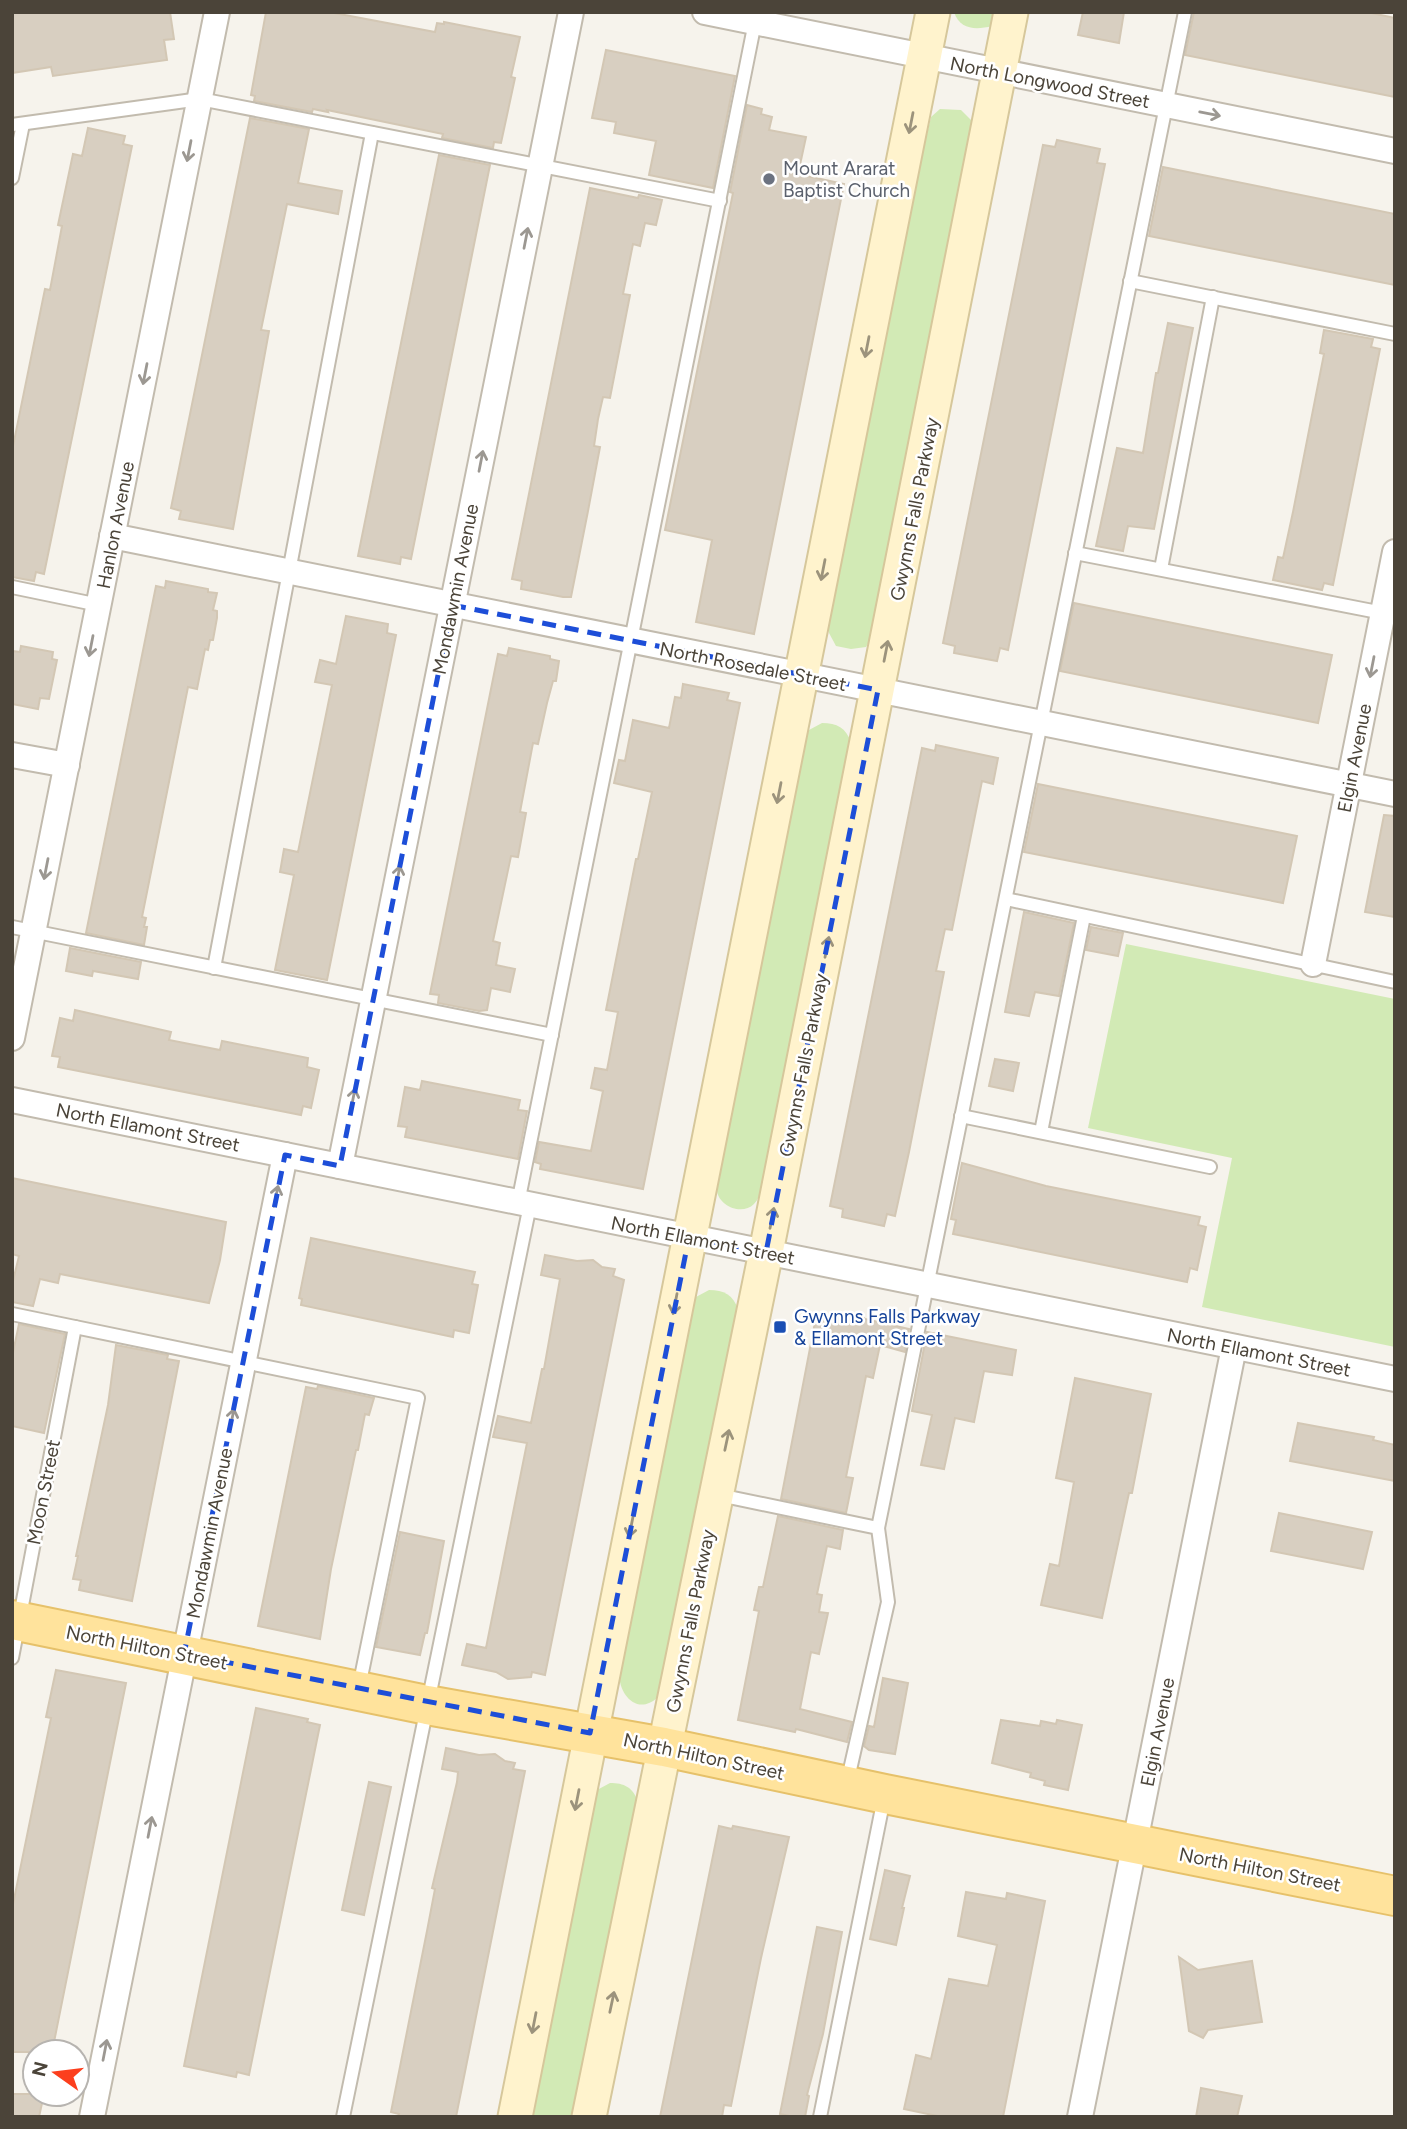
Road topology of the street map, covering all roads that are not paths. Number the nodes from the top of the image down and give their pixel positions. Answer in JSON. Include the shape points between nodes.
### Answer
{"nodes":[{"id":1,"x":217,"y":12,"type":"edge"},
{"id":2,"x":571,"y":12,"type":"edge"},
{"id":3,"x":705,"y":12,"type":"edge"},
{"id":4,"x":933,"y":12,"type":"edge"},
{"id":5,"x":1011,"y":12,"type":"edge"},
{"id":6,"x":1185,"y":12,"type":"edge"},
{"id":7,"x":755,"y":22,"type":"junction"},
{"id":8,"x":924,"y":56,"type":"junction"},
{"id":9,"x":999,"y":71,"type":"junction"},
{"id":10,"x":200,"y":99,"type":"junction"},
{"id":11,"x":1166,"y":105,"type":"junction"},
{"id":12,"x":18,"y":125,"type":"edge"},
{"id":13,"x":373,"y":133,"type":"junction"},
{"id":14,"x":1395,"y":151,"type":"edge"},
{"id":15,"x":540,"y":165,"type":"junction"},
{"id":16,"x":12,"y":178,"type":"edge"},
{"id":17,"x":720,"y":201,"type":"junction"},
{"id":18,"x":1130,"y":281,"type":"junction"},
{"id":19,"x":1213,"y":297,"type":"junction"},
{"id":20,"x":1395,"y":334,"type":"edge"},
{"id":21,"x":112,"y":536,"type":"junction"},
{"id":22,"x":1395,"y":552,"type":"edge"},
{"id":23,"x":1075,"y":553,"type":"junction"},
{"id":24,"x":1161,"y":569,"type":"junction"},
{"id":25,"x":289,"y":572,"type":"junction"},
{"id":26,"x":12,"y":587,"type":"edge"},
{"id":27,"x":452,"y":604,"type":"junction"},
{"id":28,"x":99,"y":605,"type":"junction"},
{"id":29,"x":1386,"y":623,"type":"edge"},
{"id":30,"x":631,"y":642,"type":"junction"},
{"id":31,"x":803,"y":675,"type":"junction"},
{"id":32,"x":878,"y":690,"type":"junction"},
{"id":33,"x":1041,"y":723,"type":"junction"},
{"id":34,"x":12,"y":755,"type":"edge"},
{"id":35,"x":66,"y":765,"type":"junction"},
{"id":36,"x":1349,"y":785,"type":"junction"},
{"id":37,"x":1395,"y":794,"type":"edge"},
{"id":38,"x":1006,"y":899,"type":"junction"},
{"id":39,"x":1084,"y":916,"type":"junction"},
{"id":40,"x":23,"y":930,"type":"edge"},
{"id":41,"x":1312,"y":964,"type":"junction"},
{"id":42,"x":214,"y":968,"type":"junction"},
{"id":43,"x":1395,"y":982,"type":"edge"},
{"id":44,"x":373,"y":1000,"type":"junction"},
{"id":45,"x":552,"y":1035,"type":"junction"},
{"id":46,"x":12,"y":1038,"type":"edge"},
{"id":47,"x":12,"y":1100,"type":"edge"},
{"id":48,"x":961,"y":1116,"type":"junction"},
{"id":49,"x":1041,"y":1132,"type":"junction"},
{"id":50,"x":285,"y":1155,"type":"junction"},
{"id":51,"x":340,"y":1166,"type":"junction"},
{"id":52,"x":1210,"y":1167,"type":"dead end"},
{"id":53,"x":524,"y":1204,"type":"junction"},
{"id":54,"x":689,"y":1237,"type":"junction"},
{"id":55,"x":765,"y":1252,"type":"junction"},
{"id":56,"x":927,"y":1285,"type":"junction"},
{"id":57,"x":12,"y":1314,"type":"edge"},
{"id":58,"x":75,"y":1327,"type":"junction"},
{"id":59,"x":1234,"y":1347,"type":"junction"},
{"id":60,"x":243,"y":1362,"type":"junction"},
{"id":61,"x":1395,"y":1379,"type":"edge"},
{"id":62,"x":715,"y":1495,"type":"junction"},
{"id":63,"x":878,"y":1528,"type":"junction"},
{"id":64,"x":15,"y":1633,"type":"edge"},
{"id":65,"x":184,"y":1654,"type":"junction"},
{"id":66,"x":358,"y":1690,"type":"junction"},
{"id":67,"x":428,"y":1705,"type":"junction"},
{"id":68,"x":590,"y":1733,"type":"junction"},
{"id":69,"x":664,"y":1747,"type":"junction"},
{"id":70,"x":847,"y":1786,"type":"junction"},
{"id":71,"x":885,"y":1794,"type":"junction"},
{"id":72,"x":1135,"y":1844,"type":"junction"},
{"id":73,"x":1395,"y":1896,"type":"edge"},
{"id":74,"x":92,"y":2117,"type":"edge"},
{"id":75,"x":343,"y":2117,"type":"edge"},
{"id":76,"x":516,"y":2117,"type":"edge"},
{"id":77,"x":589,"y":2117,"type":"edge"},
{"id":78,"x":820,"y":2117,"type":"edge"},
{"id":79,"x":1080,"y":2117,"type":"edge"}],
"edges":[{"from":1,"to":10,"type":"street","name":"Hanlon Avenue"},
{"from":2,"to":15,"type":"street","name":"Mondawmin Avenue"},
{"from":3,"to":7,"type":"street","name":"North Longwood Street"},
{"from":4,"to":8,"type":"main road"},
{"from":5,"to":9,"type":"main road","name":"Gwynns Falls Parkway"},
{"from":6,"to":11,"type":"lane"},
{"from":7,"to":8,"type":"street","name":"North Longwood Street"},
{"from":7,"to":17,"type":"lane"},
{"from":8,"to":9,"type":"street","name":"North Longwood Street"},
{"from":8,"to":31,"type":"main road","one_way":true},
{"from":9,"to":11,"type":"street","name":"North Longwood Street"},
{"from":32,"to":9,"type":"main road","name":"Gwynns Falls Parkway","one_way":true},
{"from":10,"to":12,"type":"lane"},
{"from":10,"to":13,"type":"lane"},
{"from":10,"to":21,"type":"street","name":"Hanlon Avenue","one_way":true},
{"from":11,"to":14,"type":"street","name":"North Longwood Street","one_way":true},
{"from":11,"to":18,"type":"lane"},
{"from":12,"to":16,"type":"lane"},
{"from":13,"to":15,"type":"lane"},
{"from":13,"to":25,"type":"lane"},
{"from":15,"to":17,"type":"lane"},
{"from":27,"to":15,"type":"street","name":"Mondawmin Avenue","one_way":true},
{"from":17,"to":30,"type":"lane"},
{"from":18,"to":19,"type":"lane"},
{"from":18,"to":23,"type":"lane"},
{"from":19,"to":20,"type":"lane"},
{"from":19,"to":24,"type":"lane"},
{"from":21,"to":25,"type":"street","name":"North Rosedale Street"},
{"from":21,"to":28,"type":"street","name":"Hanlon Avenue"},
{"from":22,"to":29,"type":"street","name":"Elgin Avenue"},
{"from":23,"to":24,"type":"lane"},
{"from":23,"to":33,"type":"lane"},
{"from":24,"to":29,"type":"lane"},
{"from":25,"to":27,"type":"street","name":"North Rosedale Street"},
{"from":25,"to":42,"type":"lane"},
{"from":26,"to":28,"type":"lane"},
{"from":27,"to":30,"type":"street","name":"North Rosedale Street"},
{"from":44,"to":27,"type":"street","name":"Mondawmin Avenue","one_way":true},
{"from":28,"to":35,"type":"street","name":"Hanlon Avenue","one_way":true},
{"from":29,"to":36,"type":"street","name":"Elgin Avenue","one_way":true},
{"from":30,"to":31,"type":"street","name":"North Rosedale Street"},
{"from":30,"to":45,"type":"lane"},
{"from":31,"to":32,"type":"street","name":"North Rosedale Street"},
{"from":31,"to":54,"type":"main road","one_way":true},
{"from":32,"to":33,"type":"street","name":"North Rosedale Street"},
{"from":55,"to":32,"type":"main road","name":"Gwynns Falls Parkway","one_way":true},
{"from":33,"to":36,"type":"street","name":"North Rosedale Street"},
{"from":33,"to":38,"type":"lane"},
{"from":34,"to":35,"type":"street"},
{"from":35,"to":40,"type":"street","name":"Hanlon Avenue","one_way":true},
{"from":36,"to":37,"type":"street","name":"North Rosedale Street"},
{"from":36,"to":41,"type":"street","name":"Elgin Avenue"},
{"from":38,"to":39,"type":"lane"},
{"from":38,"to":48,"type":"lane"},
{"from":39,"to":41,"type":"lane"},
{"from":39,"to":49,"type":"lane"},
{"from":40,"to":42,"type":"lane"},
{"from":40,"to":46,"type":"street","name":"Hanlon Avenue"},
{"from":41,"to":43,"type":"lane"},
{"from":42,"to":44,"type":"lane"},
{"from":44,"to":45,"type":"lane"},
{"from":51,"to":44,"type":"street","name":"Mondawmin Avenue","one_way":true},
{"from":45,"to":53,"type":"lane"},
{"from":47,"to":50,"type":"street","name":"North Ellamont Street"},
{"from":48,"to":49,"type":"lane"},
{"from":48,"to":56,"type":"lane"},
{"from":49,"to":52,"type":"lane"},
{"from":50,"to":51,"type":"street","name":"North Ellamont Street"},
{"from":60,"to":50,"type":"street","name":"Mondawmin Avenue","one_way":true},
{"from":51,"to":53,"type":"street","name":"North Ellamont Street"},
{"from":53,"to":54,"type":"street","name":"North Ellamont Street"},
{"from":53,"to":67,"type":"lane"},
{"from":54,"to":55,"type":"street","name":"North Ellamont Street"},
{"from":54,"to":68,"type":"main road","one_way":true},
{"from":55,"to":56,"type":"street","name":"North Ellamont Street"},
{"from":62,"to":55,"type":"main road","name":"Gwynns Falls Parkway","one_way":true},
{"from":56,"to":59,"type":"street","name":"North Ellamont Street"},
{"from":56,"to":63,"type":"lane"},
{"from":57,"to":58,"type":"lane"},
{"from":58,"to":60,"type":"lane"},
{"from":58,"to":64,"type":"lane","name":"Moon Street"},
{"from":59,"to":61,"type":"street","name":"North Ellamont Street"},
{"from":59,"to":72,"type":"street","name":"Elgin Avenue"},
{"from":65,"to":60,"type":"street","name":"Mondawmin Avenue","one_way":true},
{"from":60,"to":66,"type":"lane","via":[[418,1398]]},
{"from":62,"to":63,"type":"lane"},
{"from":62,"to":69,"type":"main road","name":"Gwynns Falls Parkway"},
{"from":63,"to":70,"type":"lane","via":[[888,1602]]},
{"from":64,"to":65,"type":"main road","name":"North Hilton Street"},
{"from":65,"to":66,"type":"main road","name":"North Hilton Street"},
{"from":74,"to":65,"type":"street","name":"Mondawmin Avenue","one_way":true},
{"from":66,"to":67,"type":"main road","name":"North Hilton Street"},
{"from":67,"to":68,"type":"main road","name":"North Hilton Street"},
{"from":67,"to":75,"type":"lane"},
{"from":68,"to":69,"type":"main road","name":"North Hilton Street"},
{"from":68,"to":76,"type":"main road","one_way":true},
{"from":69,"to":70,"type":"main road","name":"North Hilton Street"},
{"from":77,"to":69,"type":"main road","name":"Gwynns Falls Parkway","one_way":true},
{"from":70,"to":71,"type":"main road","name":"North Hilton Street"},
{"from":71,"to":72,"type":"main road","name":"North Hilton Street"},
{"from":71,"to":78,"type":"lane"},
{"from":72,"to":73,"type":"main road","name":"North Hilton Street"},
{"from":72,"to":79,"type":"street","name":"Elgin Avenue"}]}
